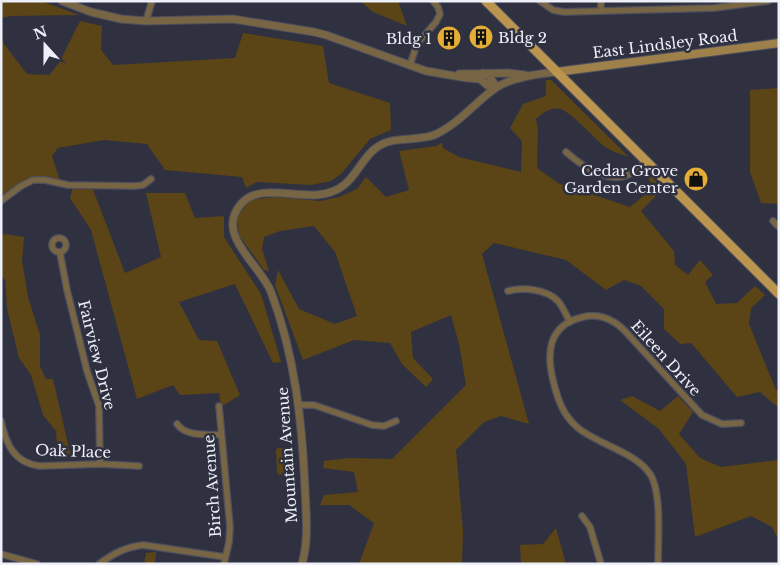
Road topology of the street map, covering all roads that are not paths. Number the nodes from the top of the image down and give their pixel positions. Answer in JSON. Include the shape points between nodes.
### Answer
{"nodes":[{"id":1,"x":62,"y":1,"type":"edge"},
{"id":2,"x":152,"y":1,"type":"edge"},
{"id":3,"x":432,"y":1,"type":"edge"},
{"id":4,"x":486,"y":1,"type":"edge"},
{"id":5,"x":540,"y":1,"type":"edge"},
{"id":6,"x":601,"y":1,"type":"edge"},
{"id":7,"x":768,"y":1,"type":"edge"},
{"id":8,"x":602,"y":11,"type":"junction"},
{"id":9,"x":146,"y":21,"type":"junction"},
{"id":10,"x":779,"y":43,"type":"edge"},
{"id":11,"x":410,"y":65,"type":"junction"},
{"id":12,"x":556,"y":72,"type":"junction"},
{"id":13,"x":482,"y":73,"type":"junction"},
{"id":14,"x":453,"y":75,"type":"junction"},
{"id":15,"x":530,"y":76,"type":"junction"},
{"id":16,"x":494,"y":90,"type":"junction"},
{"id":17,"x":566,"y":152,"type":"dead end"},
{"id":18,"x":645,"y":161,"type":"junction"},
{"id":19,"x":151,"y":179,"type":"dead end"},
{"id":20,"x":1,"y":200,"type":"edge"},
{"id":21,"x":773,"y":221,"type":"dead end"},
{"id":22,"x":779,"y":227,"type":"edge"},
{"id":23,"x":60,"y":253,"type":"dead end"},
{"id":24,"x":508,"y":291,"type":"dead end"},
{"id":25,"x":779,"y":294,"type":"edge"},
{"id":26,"x":570,"y":322,"type":"junction"},
{"id":27,"x":299,"y":405,"type":"junction"},
{"id":28,"x":219,"y":406,"type":"dead end"},
{"id":29,"x":1,"y":421,"type":"edge"},
{"id":30,"x":396,"y":421,"type":"dead end"},
{"id":31,"x":741,"y":423,"type":"dead end"},
{"id":32,"x":177,"y":424,"type":"dead end"},
{"id":33,"x":221,"y":435,"type":"junction"},
{"id":34,"x":100,"y":464,"type":"junction"},
{"id":35,"x":139,"y":466,"type":"dead end"},
{"id":36,"x":582,"y":516,"type":"dead end"},
{"id":37,"x":1,"y":554,"type":"edge"},
{"id":38,"x":224,"y":561,"type":"edge"},
{"id":39,"x":36,"y":564,"type":"edge"},
{"id":40,"x":99,"y":564,"type":"edge"},
{"id":41,"x":302,"y":564,"type":"edge"},
{"id":42,"x":601,"y":564,"type":"edge"},
{"id":43,"x":658,"y":564,"type":"edge"}],
"edges":[{"from":1,"to":9,"type":"street","via":[[101,15]]},
{"from":2,"to":9,"type":"street"},
{"from":3,"to":11,"type":"street","via":[[440,14],[417,44]]},
{"from":4,"to":12,"type":"main road"},
{"from":5,"to":8,"type":"street","via":[[560,12]]},
{"from":6,"to":8,"type":"street"},
{"from":7,"to":8,"type":"street","via":[[714,8]]},
{"from":9,"to":11,"type":"street","via":[[228,19],[289,28],[326,35]]},
{"from":10,"to":12,"type":"main road","name":"East Lindsley Road"},
{"from":11,"to":14,"type":"street"},
{"from":12,"to":15,"type":"street"},
{"from":12,"to":18,"type":"main road"},
{"from":13,"to":14,"type":"street"},
{"from":13,"to":15,"type":"street"},
{"from":13,"to":16,"type":"street","via":[[494,83]]},
{"from":14,"to":16,"type":"street","via":[[480,79]]},
{"from":15,"to":16,"type":"street","name":"Mountain Avenue"},
{"from":16,"to":27,"type":"street","name":"Mountain Avenue","via":[[440,132],[427,137],[393,140],[375,148],[350,180],[337,190],[304,196],[258,193],[246,199],[236,210],[233,233],[272,294],[293,367]]},
{"from":17,"to":18,"type":"street","via":[[582,166],[611,177],[630,174]]},
{"from":18,"to":25,"type":"main road"},
{"from":19,"to":20,"type":"street","via":[[135,186],[68,185],[33,180]]},
{"from":21,"to":22,"type":"street"},
{"from":23,"to":34,"type":"street","name":"Fairview Drive","via":[[87,371],[99,406]]},
{"from":24,"to":26,"type":"street","via":[[520,288],[551,296],[560,304]]},
{"from":26,"to":31,"type":"street","name":"Eileen Drive","via":[[592,316],[613,321],[702,415],[722,424]]},
{"from":26,"to":43,"type":"street","via":[[557,334],[550,351],[549,365],[558,398],[565,414],[577,427],[636,460],[650,473],[657,495]]},
{"from":27,"to":30,"type":"street","via":[[314,404],[372,425],[384,426]]},
{"from":27,"to":41,"type":"street","name":"Mountain Avenue","via":[[307,531]]},
{"from":28,"to":33,"type":"street","name":"Birch Avenue"},
{"from":29,"to":34,"type":"street","name":"Oak Place","via":[[9,448],[24,461],[40,466]]},
{"from":32,"to":33,"type":"street","via":[[187,432]]},
{"from":33,"to":38,"type":"street","name":"Birch Avenue","via":[[230,527]]},
{"from":34,"to":35,"type":"street","name":"Oak Place"},
{"from":36,"to":42,"type":"street","via":[[590,527]]},
{"from":37,"to":39,"type":"street"},
{"from":38,"to":40,"type":"street","via":[[143,545],[130,547]]}]}
